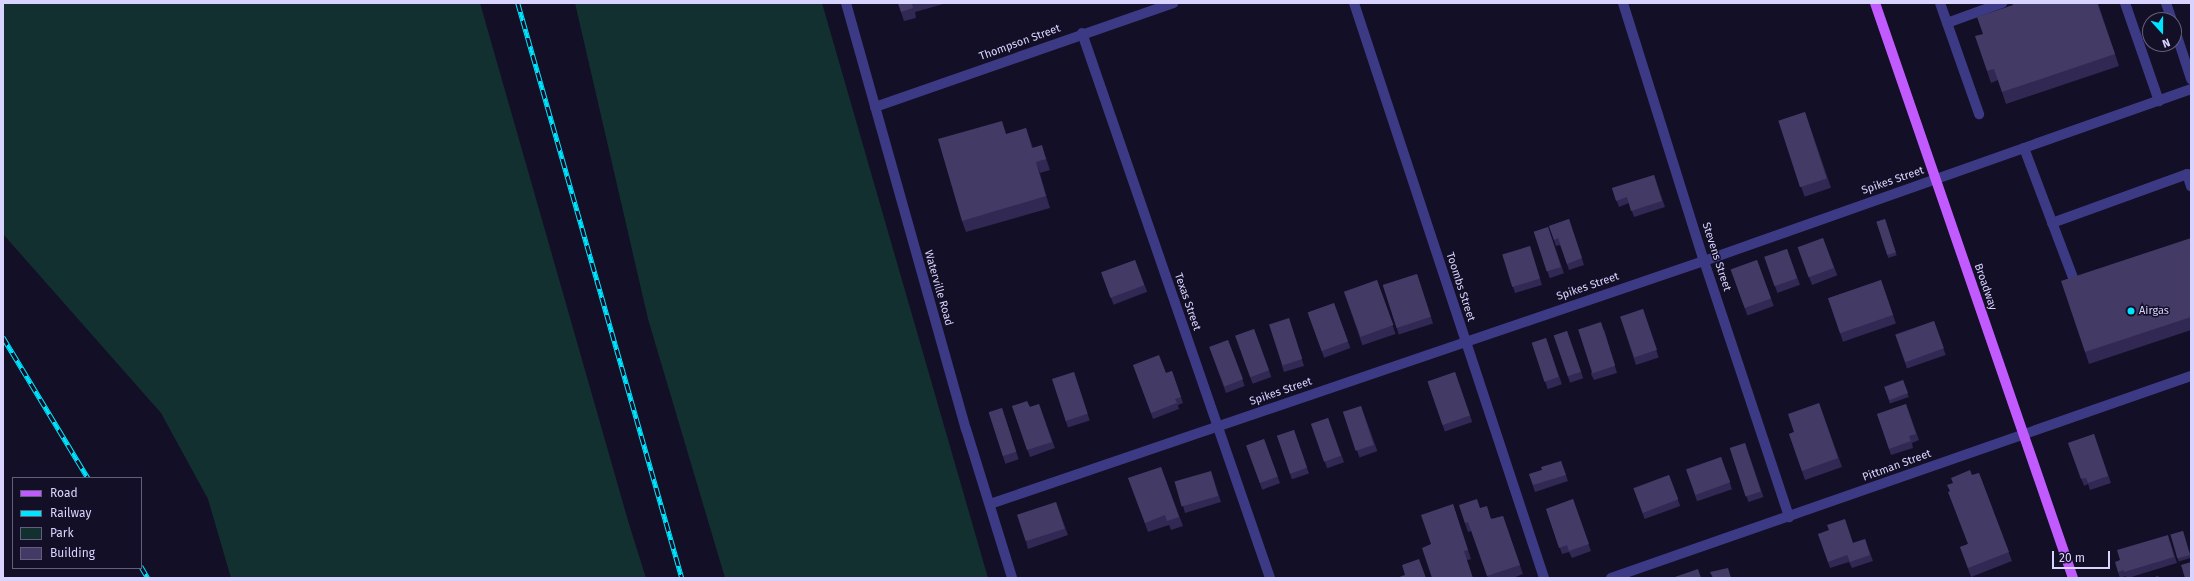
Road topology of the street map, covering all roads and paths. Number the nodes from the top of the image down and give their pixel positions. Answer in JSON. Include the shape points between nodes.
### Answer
{"nodes":[{"id":1,"x":846,"y":3,"type":"edge"},
{"id":2,"x":1173,"y":3,"type":"edge"},
{"id":3,"x":1354,"y":3,"type":"edge"},
{"id":4,"x":1623,"y":3,"type":"edge"},
{"id":5,"x":1875,"y":3,"type":"edge"},
{"id":6,"x":1940,"y":3,"type":"edge"},
{"id":7,"x":2002,"y":3,"type":"edge"},
{"id":8,"x":2125,"y":3,"type":"edge"},
{"id":9,"x":1947,"y":23,"type":"junction"},
{"id":10,"x":1082,"y":33,"type":"junction"},
{"id":11,"x":2182,"y":52,"type":"edge"},
{"id":12,"x":2191,"y":79,"type":"edge"},
{"id":13,"x":2191,"y":90,"type":"edge"},
{"id":14,"x":2159,"y":101,"type":"junction"},
{"id":15,"x":875,"y":107,"type":"junction"},
{"id":16,"x":1978,"y":114,"type":"dead end"},
{"id":17,"x":2024,"y":148,"type":"junction"},
{"id":18,"x":1935,"y":179,"type":"junction"},
{"id":19,"x":2191,"y":186,"type":"edge"},
{"id":20,"x":2052,"y":223,"type":"junction"},
{"id":21,"x":1704,"y":261,"type":"junction"},
{"id":22,"x":2073,"y":278,"type":"edge"},
{"id":23,"x":1465,"y":341,"type":"junction"},
{"id":24,"x":2191,"y":376,"type":"edge"},
{"id":25,"x":1217,"y":426,"type":"junction"},
{"id":26,"x":2023,"y":434,"type":"junction"},
{"id":27,"x":990,"y":504,"type":"junction"},
{"id":28,"x":1789,"y":517,"type":"junction"},
{"id":29,"x":1012,"y":578,"type":"edge"},
{"id":30,"x":1270,"y":578,"type":"edge"},
{"id":31,"x":1544,"y":578,"type":"edge"},
{"id":32,"x":1611,"y":578,"type":"edge"},
{"id":33,"x":2074,"y":578,"type":"edge"}],
"edges":[{"from":1,"to":15,"type":"street","name":"Waterville Road"},
{"from":2,"to":10,"type":"street","name":"Thompson Street"},
{"from":3,"to":23,"type":"street","name":"Toombs Street"},
{"from":4,"to":21,"type":"street","name":"Stevens Street"},
{"from":5,"to":18,"type":"main road","name":"Broadway"},
{"from":6,"to":9,"type":"street"},
{"from":7,"to":9,"type":"street"},
{"from":8,"to":14,"type":"street"},
{"from":9,"to":16,"type":"street"},
{"from":10,"to":15,"type":"street","name":"Thompson Street"},
{"from":10,"to":25,"type":"street","name":"Texas Street"},
{"from":11,"to":12,"type":"street"},
{"from":13,"to":14,"type":"street","name":"Spikes Street"},
{"from":14,"to":17,"type":"street","name":"Spikes Street"},
{"from":15,"to":27,"type":"street","name":"Waterville Road","via":[[966,429]]},
{"from":17,"to":18,"type":"street","name":"Spikes Street"},
{"from":17,"to":20,"type":"street"},
{"from":18,"to":21,"type":"street","name":"Spikes Street"},
{"from":18,"to":26,"type":"main road","name":"Broadway"},
{"from":19,"to":20,"type":"street","via":[[2186,174]]},
{"from":20,"to":22,"type":"street"},
{"from":21,"to":23,"type":"street","name":"Spikes Street"},
{"from":21,"to":28,"type":"street","name":"Stevens Street"},
{"from":23,"to":25,"type":"street","name":"Spikes Street"},
{"from":23,"to":31,"type":"street","name":"Toombs Street"},
{"from":24,"to":26,"type":"street","name":"Pittman Street"},
{"from":25,"to":27,"type":"street","name":"Spikes Street"},
{"from":25,"to":30,"type":"street","name":"Texas Street"},
{"from":26,"to":28,"type":"street","name":"Pittman Street"},
{"from":26,"to":33,"type":"main road","name":"Broadway"},
{"from":27,"to":29,"type":"street","name":"Waterville Road"},
{"from":28,"to":32,"type":"street","name":"Pittman Street"}]}
